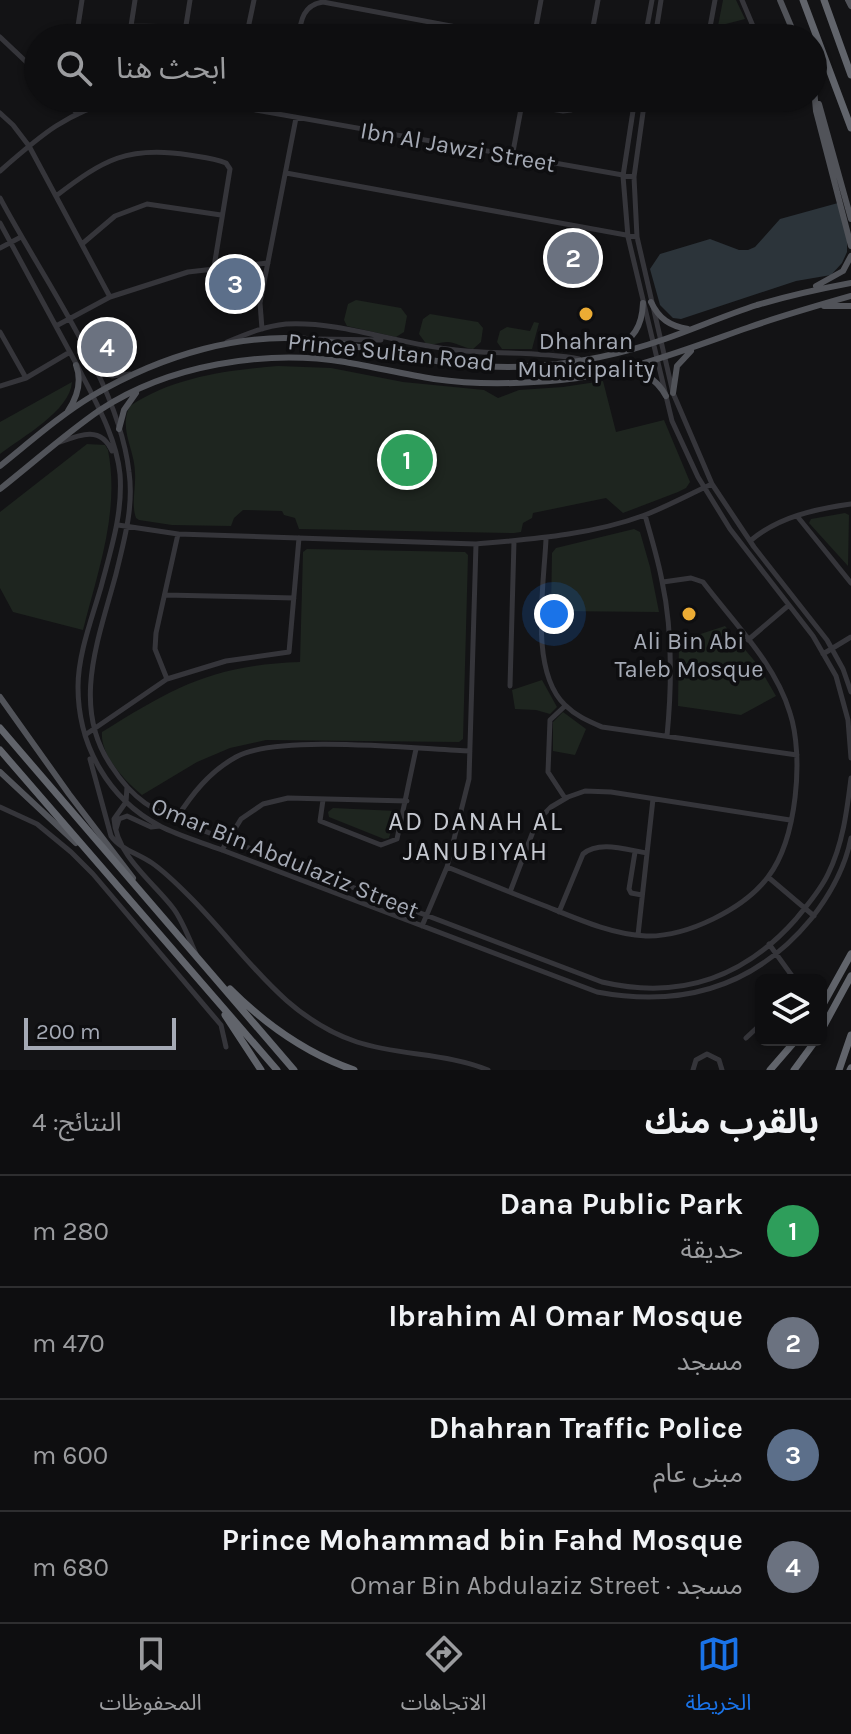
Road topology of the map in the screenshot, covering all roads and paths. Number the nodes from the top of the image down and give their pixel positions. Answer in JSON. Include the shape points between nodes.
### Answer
{"nodes":[{"id":1,"x":82,"y":0,"type":"edge"},
{"id":2,"x":135,"y":0,"type":"edge"},
{"id":3,"x":190,"y":0,"type":"edge"},
{"id":4,"x":254,"y":0,"type":"edge"},
{"id":5,"x":541,"y":0,"type":"edge"},
{"id":6,"x":598,"y":0,"type":"edge"},
{"id":7,"x":652,"y":0,"type":"edge"},
{"id":8,"x":661,"y":0,"type":"edge"},
{"id":9,"x":715,"y":0,"type":"edge"},
{"id":10,"x":742,"y":0,"type":"edge"},
{"id":11,"x":780,"y":0,"type":"edge"},
{"id":12,"x":803,"y":0,"type":"edge"},
{"id":13,"x":824,"y":0,"type":"edge"},
{"id":14,"x":848,"y":0,"type":"edge"},
{"id":15,"x":851,"y":6,"type":"edge"},
{"id":16,"x":78,"y":24,"type":"edge"},
{"id":17,"x":131,"y":24,"type":"edge"},
{"id":18,"x":186,"y":24,"type":"edge"},
{"id":19,"x":249,"y":24,"type":"edge"},
{"id":20,"x":301,"y":24,"type":"edge"},
{"id":21,"x":426,"y":24,"type":"edge"},
{"id":22,"x":537,"y":24,"type":"edge"},
{"id":23,"x":594,"y":24,"type":"edge"},
{"id":24,"x":648,"y":24,"type":"edge"},
{"id":25,"x":657,"y":24,"type":"edge"},
{"id":26,"x":711,"y":24,"type":"edge"},
{"id":27,"x":752,"y":24,"type":"edge"},
{"id":28,"x":790,"y":24,"type":"edge"},
{"id":29,"x":812,"y":24,"type":"edge"},
{"id":30,"x":0,"y":37,"type":"edge"},
{"id":31,"x":24,"y":58,"type":"edge"},
{"id":32,"x":827,"y":64,"type":"edge"},
{"id":33,"x":851,"y":75,"type":"edge"},
{"id":34,"x":76,"y":112,"type":"edge"},
{"id":35,"x":265,"y":112,"type":"edge"},
{"id":36,"x":520,"y":112,"type":"edge"},
{"id":37,"x":633,"y":112,"type":"edge"},
{"id":38,"x":644,"y":112,"type":"edge"},
{"id":39,"x":816,"y":112,"type":"edge"},
{"id":40,"x":821,"y":112,"type":"edge"},
{"id":41,"x":0,"y":113,"type":"edge"},
{"id":42,"x":296,"y":118,"type":"junction"},
{"id":43,"x":851,"y":128,"type":"edge"},
{"id":44,"x":29,"y":146,"type":"junction"},
{"id":45,"x":512,"y":157,"type":"junction"},
{"id":46,"x":0,"y":171,"type":"edge"},
{"id":47,"x":286,"y":173,"type":"junction"},
{"id":48,"x":623,"y":176,"type":"junction"},
{"id":49,"x":634,"y":177,"type":"junction"},
{"id":50,"x":56,"y":196,"type":"junction"},
{"id":51,"x":0,"y":198,"type":"edge"},
{"id":52,"x":221,"y":215,"type":"junction"},
{"id":53,"x":851,"y":219,"type":"edge"},
{"id":54,"x":0,"y":223,"type":"edge"},
{"id":55,"x":21,"y":237,"type":"junction"},
{"id":56,"x":628,"y":237,"type":"junction"},
{"id":57,"x":637,"y":237,"type":"junction"},
{"id":58,"x":11,"y":242,"type":"junction"},
{"id":59,"x":82,"y":244,"type":"junction"},
{"id":60,"x":851,"y":246,"type":"edge"},
{"id":61,"x":0,"y":248,"type":"edge"},
{"id":62,"x":851,"y":256,"type":"edge"},
{"id":63,"x":268,"y":263,"type":"junction"},
{"id":64,"x":214,"y":267,"type":"junction"},
{"id":65,"x":851,"y":283,"type":"edge"},
{"id":66,"x":802,"y":292,"type":"junction"},
{"id":67,"x":851,"y":296,"type":"edge"},
{"id":68,"x":110,"y":297,"type":"junction"},
{"id":69,"x":651,"y":302,"type":"junction"},
{"id":70,"x":643,"y":303,"type":"junction"},
{"id":71,"x":851,"y":306,"type":"edge"},
{"id":72,"x":813,"y":307,"type":"junction"},
{"id":73,"x":69,"y":319,"type":"junction"},
{"id":74,"x":56,"y":326,"type":"junction"},
{"id":75,"x":262,"y":329,"type":"junction"},
{"id":76,"x":692,"y":329,"type":"junction"},
{"id":77,"x":0,"y":332,"type":"edge"},
{"id":78,"x":315,"y":340,"type":"junction"},
{"id":79,"x":398,"y":341,"type":"junction"},
{"id":80,"x":661,"y":341,"type":"junction"},
{"id":81,"x":226,"y":343,"type":"junction"},
{"id":82,"x":653,"y":343,"type":"junction"},
{"id":83,"x":699,"y":345,"type":"junction"},
{"id":84,"x":70,"y":352,"type":"junction"},
{"id":85,"x":607,"y":354,"type":"junction"},
{"id":86,"x":665,"y":357,"type":"junction"},
{"id":87,"x":579,"y":359,"type":"junction"},
{"id":88,"x":657,"y":359,"type":"junction"},
{"id":89,"x":76,"y":365,"type":"junction"},
{"id":90,"x":94,"y":369,"type":"junction"},
{"id":91,"x":618,"y":369,"type":"junction"},
{"id":92,"x":135,"y":374,"type":"junction"},
{"id":93,"x":26,"y":378,"type":"junction"},
{"id":94,"x":0,"y":386,"type":"edge"},
{"id":95,"x":104,"y":390,"type":"junction"},
{"id":96,"x":137,"y":392,"type":"junction"},
{"id":97,"x":670,"y":395,"type":"junction"},
{"id":98,"x":92,"y":396,"type":"junction"},
{"id":99,"x":110,"y":404,"type":"junction"},
{"id":100,"x":100,"y":410,"type":"junction"},
{"id":101,"x":66,"y":413,"type":"junction"},
{"id":102,"x":119,"y":429,"type":"junction"},
{"id":103,"x":59,"y":442,"type":"junction"},
{"id":104,"x":118,"y":464,"type":"junction"},
{"id":105,"x":0,"y":466,"type":"edge"},
{"id":106,"x":712,"y":484,"type":"junction"},
{"id":107,"x":704,"y":487,"type":"junction"},
{"id":108,"x":0,"y":489,"type":"edge"},
{"id":109,"x":851,"y":504,"type":"edge"},
{"id":110,"x":645,"y":515,"type":"junction"},
{"id":111,"x":797,"y":516,"type":"junction"},
{"id":112,"x":118,"y":525,"type":"junction"},
{"id":113,"x":128,"y":528,"type":"junction"},
{"id":114,"x":178,"y":534,"type":"junction"},
{"id":115,"x":299,"y":538,"type":"junction"},
{"id":116,"x":546,"y":539,"type":"junction"},
{"id":117,"x":514,"y":541,"type":"junction"},
{"id":118,"x":750,"y":541,"type":"junction"},
{"id":119,"x":476,"y":544,"type":"junction"},
{"id":120,"x":663,"y":582,"type":"junction"},
{"id":121,"x":851,"y":583,"type":"edge"},
{"id":122,"x":165,"y":595,"type":"junction"},
{"id":123,"x":294,"y":598,"type":"junction"},
{"id":124,"x":789,"y":605,"type":"junction"},
{"id":125,"x":851,"y":637,"type":"edge"},
{"id":126,"x":748,"y":640,"type":"junction"},
{"id":127,"x":833,"y":650,"type":"junction"},
{"id":128,"x":823,"y":654,"type":"junction"},
{"id":129,"x":167,"y":679,"type":"junction"},
{"id":130,"x":510,"y":686,"type":"dead end"},
{"id":131,"x":851,"y":692,"type":"edge"},
{"id":132,"x":0,"y":697,"type":"edge"},
{"id":133,"x":565,"y":706,"type":"junction"},
{"id":134,"x":0,"y":728,"type":"edge"},
{"id":135,"x":95,"y":730,"type":"junction"},
{"id":136,"x":667,"y":736,"type":"junction"},
{"id":137,"x":85,"y":739,"type":"junction"},
{"id":138,"x":416,"y":749,"type":"junction"},
{"id":139,"x":0,"y":750,"type":"edge"},
{"id":140,"x":470,"y":751,"type":"junction"},
{"id":141,"x":797,"y":755,"type":"junction"},
{"id":142,"x":851,"y":758,"type":"edge"},
{"id":143,"x":0,"y":772,"type":"edge"},
{"id":144,"x":851,"y":778,"type":"edge"},
{"id":145,"x":127,"y":787,"type":"junction"},
{"id":146,"x":565,"y":798,"type":"junction"},
{"id":147,"x":653,"y":799,"type":"junction"},
{"id":148,"x":323,"y":800,"type":"junction"},
{"id":149,"x":407,"y":801,"type":"junction"},
{"id":150,"x":126,"y":802,"type":"junction"},
{"id":151,"x":0,"y":807,"type":"edge"},
{"id":152,"x":176,"y":819,"type":"junction"},
{"id":153,"x":790,"y":820,"type":"junction"},
{"id":154,"x":160,"y":826,"type":"junction"},
{"id":155,"x":116,"y":830,"type":"junction"},
{"id":156,"x":851,"y":838,"type":"edge"},
{"id":157,"x":228,"y":840,"type":"junction"},
{"id":158,"x":122,"y":846,"type":"junction"},
{"id":159,"x":222,"y":850,"type":"junction"},
{"id":160,"x":635,"y":852,"type":"junction"},
{"id":161,"x":647,"y":853,"type":"junction"},
{"id":162,"x":447,"y":867,"type":"junction"},
{"id":163,"x":103,"y":868,"type":"junction"},
{"id":164,"x":768,"y":877,"type":"junction"},
{"id":165,"x":510,"y":892,"type":"junction"},
{"id":166,"x":642,"y":895,"type":"junction"},
{"id":167,"x":805,"y":908,"type":"junction"},
{"id":168,"x":559,"y":912,"type":"junction"},
{"id":169,"x":426,"y":915,"type":"junction"},
{"id":170,"x":814,"y":916,"type":"junction"},
{"id":171,"x":170,"y":925,"type":"junction"},
{"id":172,"x":422,"y":926,"type":"junction"},
{"id":173,"x":638,"y":935,"type":"junction"},
{"id":174,"x":769,"y":944,"type":"junction"},
{"id":175,"x":196,"y":954,"type":"junction"},
{"id":176,"x":851,"y":954,"type":"edge"},
{"id":177,"x":776,"y":955,"type":"junction"},
{"id":178,"x":790,"y":974,"type":"edge"},
{"id":179,"x":851,"y":976,"type":"edge"},
{"id":180,"x":203,"y":983,"type":"junction"},
{"id":181,"x":827,"y":997,"type":"edge"},
{"id":182,"x":827,"y":1020,"type":"edge"},
{"id":183,"x":755,"y":1030,"type":"edge"},
{"id":184,"x":851,"y":1035,"type":"edge"},
{"id":185,"x":746,"y":1038,"type":"dead end"},
{"id":186,"x":791,"y":1046,"type":"edge"},
{"id":187,"x":812,"y":1046,"type":"edge"},
{"id":188,"x":226,"y":1047,"type":"dead end"},
{"id":189,"x":261,"y":1070,"type":"edge"},
{"id":190,"x":277,"y":1070,"type":"edge"},
{"id":191,"x":294,"y":1070,"type":"edge"},
{"id":192,"x":354,"y":1070,"type":"edge"},
{"id":193,"x":488,"y":1070,"type":"edge"},
{"id":194,"x":693,"y":1070,"type":"edge"},
{"id":195,"x":722,"y":1070,"type":"edge"},
{"id":196,"x":770,"y":1070,"type":"edge"},
{"id":197,"x":794,"y":1070,"type":"edge"},
{"id":198,"x":839,"y":1070,"type":"edge"}],
"edges":[{"from":1,"to":16,"type":"street"},
{"from":2,"to":17,"type":"street"},
{"from":3,"to":18,"type":"street"},
{"from":4,"to":19,"type":"street"},
{"from":5,"to":22,"type":"street"},
{"from":6,"to":23,"type":"street"},
{"from":7,"to":24,"type":"street"},
{"from":8,"to":25,"type":"street"},
{"from":9,"to":26,"type":"street"},
{"from":10,"to":27,"type":"street"},
{"from":11,"to":28,"type":"main road"},
{"from":12,"to":29,"type":"highway"},
{"from":13,"to":33,"type":"highway"},
{"from":14,"to":15,"type":"main road"},
{"from":20,"to":21,"type":"street","via":[[306,9],[323,2]]},
{"from":30,"to":31,"type":"street"},
{"from":32,"to":43,"type":"highway"},
{"from":34,"to":44,"type":"street"},
{"from":35,"to":42,"type":"street","name":"Ibn Al Jawzi Street"},
{"from":36,"to":45,"type":"street"},
{"from":37,"to":48,"type":"street"},
{"from":38,"to":49,"type":"street"},
{"from":39,"to":60,"type":"main road"},
{"from":40,"to":53,"type":"main road"},
{"from":41,"to":44,"type":"street"},
{"from":42,"to":45,"type":"street","name":"Ibn Al Jawzi Street"},
{"from":42,"to":47,"type":"street"},
{"from":44,"to":46,"type":"street"},
{"from":44,"to":50,"type":"street"},
{"from":45,"to":48,"type":"street","name":"Ibn Al Jawzi Street"},
{"from":47,"to":56,"type":"street"},
{"from":47,"to":63,"type":"street"},
{"from":48,"to":49,"type":"street","name":"Ibn Al Jawzi Street"},
{"from":48,"to":56,"type":"street"},
{"from":49,"to":57,"type":"street"},
{"from":50,"to":52,"type":"street","via":[[108,160],[162,151],[226,163],[230,169]]},
{"from":50,"to":59,"type":"street"},
{"from":51,"to":55,"type":"street","name":"Omar Bin Abdulaziz Street"},
{"from":52,"to":59,"type":"street","via":[[147,204],[115,216]]},
{"from":52,"to":64,"type":"street"},
{"from":54,"to":58,"type":"street"},
{"from":55,"to":58,"type":"street"},
{"from":55,"to":73,"type":"street","name":"Omar Bin Abdulaziz Street"},
{"from":56,"to":57,"type":"street"},
{"from":56,"to":70,"type":"street"},
{"from":57,"to":69,"type":"street"},
{"from":58,"to":61,"type":"street"},
{"from":58,"to":74,"type":"street"},
{"from":59,"to":68,"type":"street"},
{"from":62,"to":66,"type":"main road","via":[[833,279]]},
{"from":63,"to":64,"type":"street"},
{"from":63,"to":75,"type":"street","via":[[260,303]]},
{"from":64,"to":68,"type":"street"},
{"from":65,"to":66,"type":"main road","name":"Prince Sultan Road"},
{"from":66,"to":76,"type":"main road","name":"Prince Sultan Road"},
{"from":67,"to":72,"type":"main road","name":"Prince Sultan Road"},
{"from":68,"to":73,"type":"street"},
{"from":69,"to":76,"type":"main road","via":[[666,322]]},
{"from":69,"to":80,"type":"street"},
{"from":70,"to":82,"type":"street"},
{"from":70,"to":85,"type":"main road","via":[[634,335]]},
{"from":71,"to":72,"type":"main road"},
{"from":72,"to":83,"type":"main road","name":"Prince Sultan Road"},
{"from":73,"to":74,"type":"street"},
{"from":73,"to":90,"type":"street","name":"Omar Bin Abdulaziz Street"},
{"from":74,"to":84,"type":"street"},
{"from":75,"to":79,"type":"street","via":[[318,326]]},
{"from":75,"to":81,"type":"street"},
{"from":76,"to":80,"type":"main road","name":"Prince Sultan Road"},
{"from":77,"to":93,"type":"street"},
{"from":78,"to":79,"type":"street"},
{"from":78,"to":81,"type":"main road","name":"Prince Sultan Road"},
{"from":78,"to":87,"type":"main road","name":"Prince Sultan Road","via":[[467,366],[534,366]]},
{"from":79,"to":87,"type":"street"},
{"from":80,"to":82,"type":"main road","name":"Prince Sultan Road"},
{"from":80,"to":86,"type":"street"},
{"from":81,"to":92,"type":"main road","name":"Prince Sultan Road"},
{"from":82,"to":85,"type":"main road","name":"Prince Sultan Road"},
{"from":82,"to":88,"type":"street"},
{"from":83,"to":86,"type":"main road","name":"Prince Sultan Road"},
{"from":83,"to":97,"type":"main road","via":[[677,366]]},
{"from":84,"to":89,"type":"street"},
{"from":84,"to":93,"type":"street"},
{"from":85,"to":87,"type":"main road","name":"Prince Sultan Road"},
{"from":86,"to":88,"type":"main road","name":"Prince Sultan Road"},
{"from":86,"to":97,"type":"street"},
{"from":88,"to":91,"type":"main road","name":"Prince Sultan Road"},
{"from":88,"to":97,"type":"street"},
{"from":89,"to":98,"type":"street"},
{"from":89,"to":101,"type":"main road","via":[[78,388]]},
{"from":90,"to":92,"type":"street","via":[[112,376]]},
{"from":90,"to":95,"type":"street","name":"Omar Bin Abdulaziz Street"},
{"from":91,"to":96,"type":"main road","name":"Prince Sultan Road","via":[[564,380],[460,382],[344,362],[272,357],[194,370]]},
{"from":91,"to":97,"type":"main road","via":[[650,376]]},
{"from":92,"to":95,"type":"main road","name":"Prince Sultan Road"},
{"from":93,"to":94,"type":"street"},
{"from":95,"to":98,"type":"main road","name":"Prince Sultan Road"},
{"from":95,"to":99,"type":"street","name":"Omar Bin Abdulaziz Street"},
{"from":96,"to":99,"type":"main road","name":"Prince Sultan Road"},
{"from":96,"to":102,"type":"main road"},
{"from":97,"to":106,"type":"street"},
{"from":97,"to":107,"type":"street","via":[[672,421]]},
{"from":98,"to":100,"type":"street"},
{"from":98,"to":101,"type":"main road","name":"Prince Sultan Road"},
{"from":99,"to":100,"type":"main road","name":"Prince Sultan Road"},
{"from":99,"to":102,"type":"street","name":"Omar Bin Abdulaziz Street"},
{"from":100,"to":103,"type":"main road","name":"Prince Sultan Road"},
{"from":100,"to":104,"type":"street"},
{"from":101,"to":105,"type":"main road","name":"Prince Sultan Road"},
{"from":102,"to":113,"type":"street","name":"Omar Bin Abdulaziz Street","via":[[130,474]]},
{"from":103,"to":104,"type":"street","via":[[95,434],[109,444]]},
{"from":103,"to":108,"type":"main road","name":"Prince Sultan Road"},
{"from":104,"to":112,"type":"street"},
{"from":106,"to":107,"type":"street"},
{"from":106,"to":118,"type":"street"},
{"from":107,"to":110,"type":"street"},
{"from":107,"to":124,"type":"street"},
{"from":109,"to":111,"type":"street"},
{"from":110,"to":116,"type":"street"},
{"from":110,"to":120,"type":"street"},
{"from":111,"to":118,"type":"street"},
{"from":111,"to":121,"type":"street"},
{"from":112,"to":113,"type":"street"},
{"from":112,"to":137,"type":"street","via":[[81,666],[78,687]]},
{"from":113,"to":114,"type":"street"},
{"from":113,"to":135,"type":"street","name":"Omar Bin Abdulaziz Street","via":[[92,665],[89,689]]},
{"from":114,"to":115,"type":"street"},
{"from":114,"to":122,"type":"street"},
{"from":115,"to":119,"type":"street"},
{"from":115,"to":123,"type":"street"},
{"from":116,"to":117,"type":"street"},
{"from":116,"to":133,"type":"street","via":[[543,665]]},
{"from":117,"to":119,"type":"street"},
{"from":117,"to":130,"type":"street"},
{"from":118,"to":127,"type":"street"},
{"from":119,"to":140,"type":"street"},
{"from":120,"to":126,"type":"street","via":[[703,582]]},
{"from":120,"to":136,"type":"street","via":[[671,669]]},
{"from":122,"to":123,"type":"street"},
{"from":122,"to":129,"type":"street","via":[[155,649]]},
{"from":123,"to":129,"type":"street","via":[[289,652],[226,661]]},
{"from":124,"to":126,"type":"street"},
{"from":124,"to":128,"type":"street"},
{"from":125,"to":127,"type":"street"},
{"from":126,"to":141,"type":"street","via":[[783,695]]},
{"from":127,"to":128,"type":"street"},
{"from":127,"to":131,"type":"street"},
{"from":128,"to":142,"type":"street","via":[[844,705]]},
{"from":129,"to":135,"type":"street"},
{"from":132,"to":171,"type":"main road"},
{"from":133,"to":136,"type":"street","via":[[602,727]]},
{"from":133,"to":146,"type":"street","via":[[550,720],[548,772]]},
{"from":134,"to":171,"type":"highway"},
{"from":135,"to":137,"type":"street"},
{"from":135,"to":145,"type":"street","name":"Omar Bin Abdulaziz Street"},
{"from":136,"to":141,"type":"street"},
{"from":137,"to":150,"type":"street","via":[[95,763]]},
{"from":137,"to":158,"type":"street","via":[[111,836]]},
{"from":138,"to":140,"type":"street"},
{"from":138,"to":149,"type":"street"},
{"from":138,"to":152,"type":"street","via":[[274,746],[237,756],[207,777]]},
{"from":139,"to":163,"type":"highway"},
{"from":140,"to":162,"type":"street","via":[[469,779]]},
{"from":141,"to":153,"type":"street"},
{"from":143,"to":163,"type":"main road"},
{"from":144,"to":167,"type":"street","name":"Omar Bin Abdulaziz Street","via":[[830,871]]},
{"from":145,"to":150,"type":"street"},
{"from":145,"to":152,"type":"street","name":"Omar Bin Abdulaziz Street"},
{"from":146,"to":147,"type":"street","via":[[585,791]]},
{"from":146,"to":165,"type":"street","via":[[537,821]]},
{"from":147,"to":153,"type":"street"},
{"from":147,"to":161,"type":"street"},
{"from":148,"to":149,"type":"street"},
{"from":148,"to":149,"type":"street","via":[[320,821],[381,845],[397,839]]},
{"from":148,"to":157,"type":"street","via":[[288,798],[263,804],[241,819]]},
{"from":150,"to":154,"type":"street"},
{"from":150,"to":155,"type":"street","via":[[114,819]]},
{"from":151,"to":188,"type":"street","via":[[37,824],[93,874],[221,1025]]},
{"from":152,"to":157,"type":"street","name":"Omar Bin Abdulaziz Street"},
{"from":153,"to":164,"type":"street"},
{"from":154,"to":155,"type":"street","via":[[127,816],[119,819]]},
{"from":154,"to":159,"type":"street"},
{"from":155,"to":158,"type":"street"},
{"from":156,"to":170,"type":"street","via":[[839,875]]},
{"from":157,"to":159,"type":"street"},
{"from":157,"to":169,"type":"street","name":"Omar Bin Abdulaziz Street"},
{"from":158,"to":175,"type":"street","via":[[175,911]]},
{"from":158,"to":193,"type":"street","via":[[168,876],[266,982],[328,1029],[373,1047]]},
{"from":159,"to":172,"type":"street"},
{"from":160,"to":161,"type":"street"},
{"from":160,"to":166,"type":"street","via":[[629,889]]},
{"from":160,"to":168,"type":"street","via":[[590,848]]},
{"from":161,"to":166,"type":"street"},
{"from":162,"to":165,"type":"street"},
{"from":162,"to":169,"type":"street"},
{"from":163,"to":180,"type":"highway"},
{"from":164,"to":167,"type":"street"},
{"from":164,"to":173,"type":"street","via":[[714,918],[663,935]]},
{"from":165,"to":168,"type":"street"},
{"from":166,"to":173,"type":"street"},
{"from":167,"to":170,"type":"street"},
{"from":167,"to":174,"type":"street","name":"Omar Bin Abdulaziz Street"},
{"from":168,"to":173,"type":"street"},
{"from":169,"to":172,"type":"street"},
{"from":169,"to":174,"type":"street","name":"Omar Bin Abdulaziz Street","via":[[629,988],[694,984],[728,973]]},
{"from":170,"to":177,"type":"street"},
{"from":171,"to":175,"type":"highway"},
{"from":172,"to":177,"type":"street","via":[[626,998],[697,993],[728,984]]},
{"from":174,"to":177,"type":"street"},
{"from":175,"to":191,"type":"highway"},
{"from":175,"to":192,"type":"highway","via":[[265,1023]]},
{"from":176,"to":181,"type":"highway"},
{"from":177,"to":178,"type":"street"},
{"from":179,"to":182,"type":"highway"},
{"from":180,"to":189,"type":"highway"},
{"from":180,"to":190,"type":"highway"},
{"from":183,"to":185,"type":"street"},
{"from":184,"to":198,"type":"highway"},
{"from":186,"to":196,"type":"highway"},
{"from":187,"to":197,"type":"highway"},
{"from":194,"to":195,"type":"street","via":[[696,1060],[707,1054],[719,1060]]}]}
